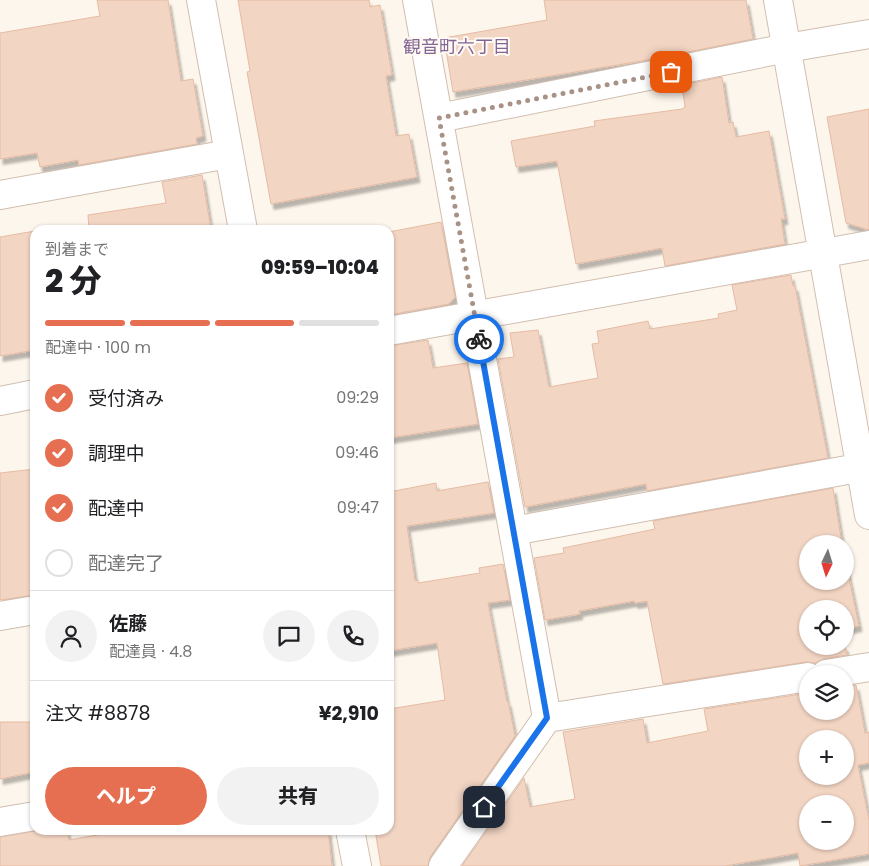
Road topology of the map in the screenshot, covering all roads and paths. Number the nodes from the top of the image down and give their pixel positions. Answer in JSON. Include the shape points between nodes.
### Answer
{"nodes":[{"id":1,"x":201,"y":0,"type":"edge"},
{"id":2,"x":417,"y":0,"type":"edge"},
{"id":3,"x":778,"y":0,"type":"edge"},
{"id":4,"x":869,"y":34,"type":"edge"},
{"id":5,"x":787,"y":48,"type":"junction"},
{"id":6,"x":439,"y":118,"type":"junction"},
{"id":7,"x":229,"y":154,"type":"junction"},
{"id":8,"x":0,"y":195,"type":"edge"},
{"id":9,"x":242,"y":225,"type":"edge"},
{"id":10,"x":869,"y":245,"type":"edge"},
{"id":11,"x":823,"y":254,"type":"junction"},
{"id":12,"x":474,"y":316,"type":"junction"},
{"id":13,"x":394,"y":330,"type":"edge"},
{"id":14,"x":30,"y":395,"type":"edge"},
{"id":15,"x":0,"y":400,"type":"edge"},
{"id":16,"x":865,"y":466,"type":"edge"},
{"id":17,"x":869,"y":515,"type":"edge"},
{"id":18,"x":513,"y":531,"type":"junction"},
{"id":19,"x":30,"y":611,"type":"edge"},
{"id":20,"x":0,"y":616,"type":"edge"},
{"id":21,"x":869,"y":667,"type":"edge"},
{"id":22,"x":854,"y":669,"type":"edge"},
{"id":23,"x":799,"y":678,"type":"edge"},
{"id":24,"x":547,"y":718,"type":"junction"},
{"id":25,"x":30,"y":817,"type":"edge"},
{"id":26,"x":0,"y":822,"type":"edge"},
{"id":27,"x":351,"y":835,"type":"edge"},
{"id":28,"x":357,"y":866,"type":"edge"},
{"id":29,"x":443,"y":866,"type":"edge"}],
"edges":[{"from":1,"to":7,"type":"street"},
{"from":2,"to":6,"type":"street"},
{"from":3,"to":5,"type":"street"},
{"from":4,"to":5,"type":"street"},
{"from":5,"to":6,"type":"street"},
{"from":5,"to":11,"type":"street"},
{"from":6,"to":12,"type":"street"},
{"from":7,"to":8,"type":"street"},
{"from":7,"to":9,"type":"street"},
{"from":10,"to":11,"type":"street"},
{"from":11,"to":12,"type":"street"},
{"from":11,"to":16,"type":"street"},
{"from":12,"to":13,"type":"street"},
{"from":12,"to":18,"type":"street"},
{"from":14,"to":15,"type":"street"},
{"from":16,"to":17,"type":"street"},
{"from":16,"to":18,"type":"street"},
{"from":18,"to":24,"type":"street"},
{"from":19,"to":20,"type":"street"},
{"from":21,"to":22,"type":"street"},
{"from":23,"to":24,"type":"street"},
{"from":24,"to":29,"type":"street"},
{"from":25,"to":26,"type":"street"},
{"from":27,"to":28,"type":"street"}]}
